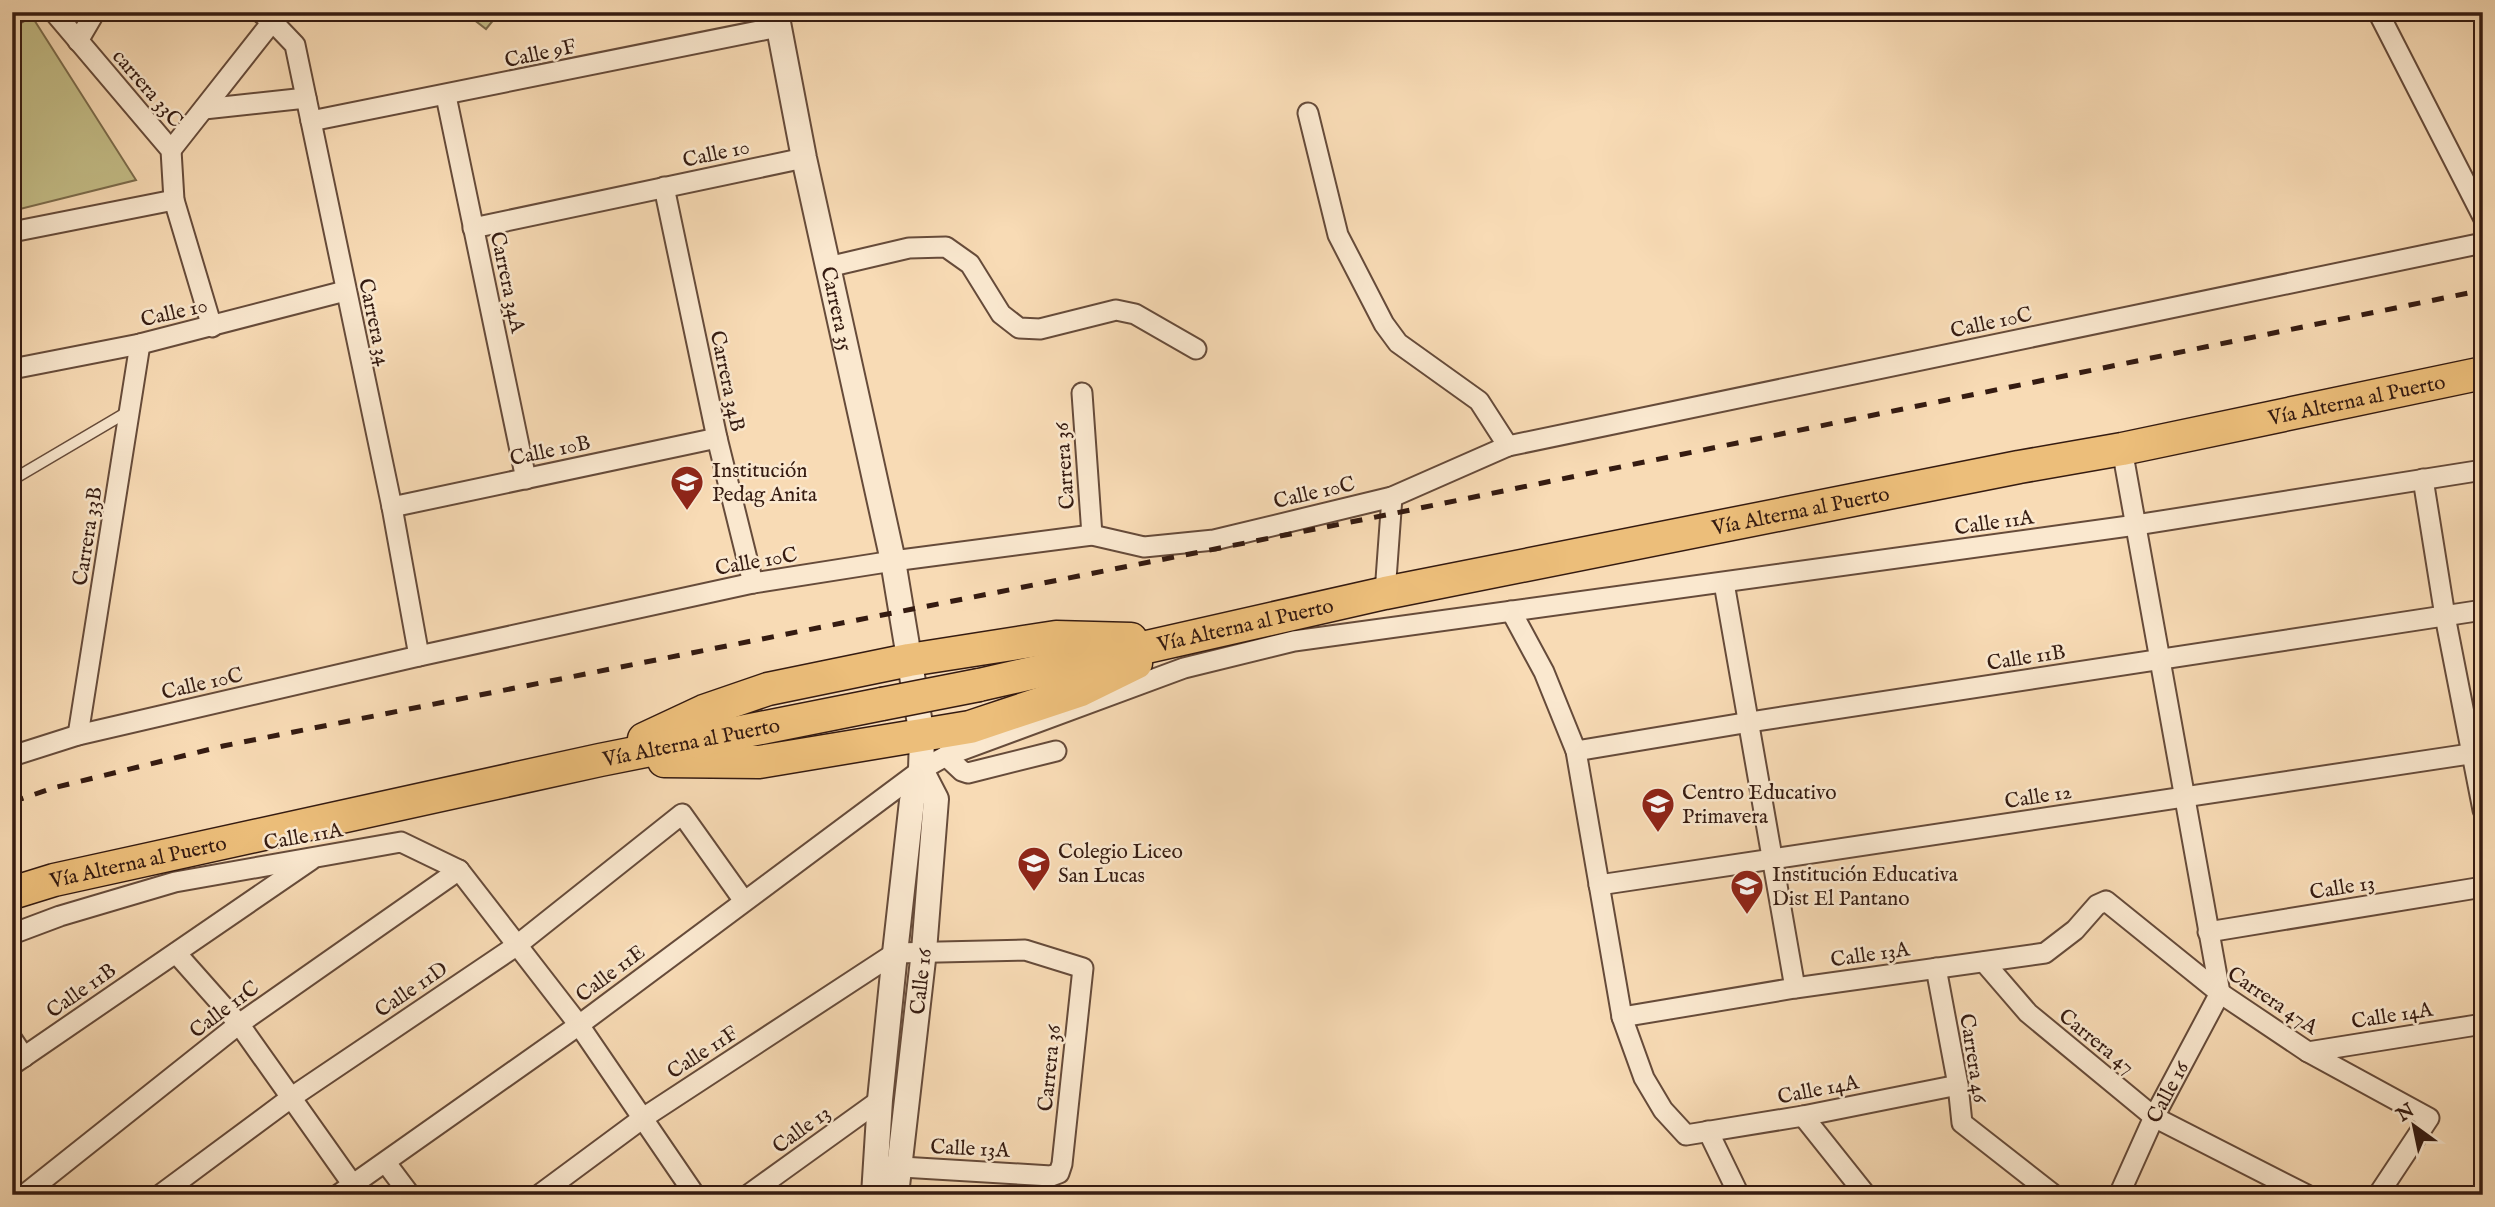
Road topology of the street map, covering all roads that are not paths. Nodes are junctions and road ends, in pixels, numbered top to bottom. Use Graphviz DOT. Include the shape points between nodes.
graph roads {
  1 [pos="19,12"];
  2 [pos="54,12"];
  3 [pos="95,12"];
  4 [pos="2378,12"];
  5 [pos="271,15"];
  6 [pos="12,16"];
  7 [pos="777,20"];
  8 [pos="78,41"];
  9 [pos="446,96"];
  10 [pos="306,98"];
  11 [pos="204,109"];
  12 [pos="1308,113"];
  13 [pos="310,121"];
  14 [pos="171,150"];
  15 [pos="804,158"];
  16 [pos="664,187"];
  17 [pos="174,201"];
  18 [pos="2483,216"];
  19 [pos="473,228"];
  20 [pos="12,232"];
  21 [pos="2483,243"];
  22 [pos="828,267"];
  23 [pos="345,291"];
  24 [pos="212,327"];
  25 [pos="140,344"];
  26 [pos="1196,349"];
  27 [pos="12,369"];
  28 [pos="2483,373"];
  29 [pos="1082,393"];
  30 [pos="130,410"];
  31 [pos="717,438"];
  32 [pos="1508,446"];
  33 [pos="2122,449"];
  34 [pos="2483,470"];
  35 [pos="526,479"];
  36 [pos="2423,479"];
  37 [pos="12,480"];
  38 [pos="1392,497"];
  39 [pos="392,507"];
  40 [pos="2136,525"];
  41 [pos="1092,535"];
  42 [pos="893,561"];
  43 [pos="752,583"];
  44 [pos="1724,583"];
  45 [pos="1384,593"];
  46 [pos="899,604"];
  47 [pos="2483,610"];
  48 [pos="1511,611"];
  49 [pos="2445,616"];
  50 [pos="1181,640"];
  51 [pos="419,656"];
  52 [pos="2160,659"];
  53 [pos="909,660"];
  54 [pos="1750,722"];
  55 [pos="78,735"];
  56 [pos="934,746"];
  57 [pos="1056,751"];
  58 [pos="1576,751"];
  59 [pos="2478,753"];
  60 [pos="12,757"];
  61 [pos="600,760"];
  62 [pos="913,775"];
  63 [pos="2184,797"];
  64 [pos="2483,810"];
  65 [pos="317,856"];
  66 [pos="1772,859"];
  67 [pos="459,870"];
  68 [pos="1599,885"];
  69 [pos="2483,887"];
  70 [pos="12,893"];
  71 [pos="744,901"];
  72 [pos="2106,901"];
  73 [pos="2208,932"];
  74 [pos="12,934"];
  75 [pos="516,946"];
  76 [pos="924,951"];
  77 [pos="176,953"];
  78 [pos="895,953"];
  79 [pos="1984,962"];
  80 [pos="1936,968"];
  81 [pos="1795,988"];
  82 [pos="2220,993"];
  83 [pos="1622,1017"];
  84 [pos="239,1024"];
  85 [pos="2483,1024"];
  86 [pos="579,1025"];
  87 [pos="12,1039"];
  88 [pos="2308,1052"];
  89 [pos="18,1061"];
  90 [pos="1958,1085"];
  91 [pos="292,1097"];
  92 [pos="880,1100"];
  93 [pos="1803,1116"];
  94 [pos="2154,1116"];
  95 [pos="643,1118"];
  96 [pos="1708,1131"];
  97 [pos="386,1163"];
  98 [pos="888,1167"];
  99 [pos="1059,1173"];
  100 [pos="345,1190"];
  101 [pos="24,1195"];
  102 [pos="160,1195"];
  103 [pos="410,1195"];
  104 [pos="539,1195"];
  105 [pos="695,1195"];
  106 [pos="748,1195"];
  107 [pos="874,1195"];
  108 [pos="896,1195"];
  109 [pos="1739,1195"];
  110 [pos="1866,1195"];
  111 [pos="2054,1195"];
  112 [pos="2119,1195"];
  113 [pos="2307,1195"];
  114 [pos="2378,1195"];
  1 -- 6 [label="street"];
  2 -- 8 [label="street, carrera 33C"];
  3 -- 8 [label="street"];
  4 -- 18 [label="street"];
  5 -- 10 [label="street, Carrera 34" via="295,45"];
  5 -- 11 [label="street"];
  7 -- 9 [label="street, Calle 9F"];
  7 -- 15 [label="street, Carrera 35"];
  8 -- 14 [label="street, carrera 33C"];
  9 -- 13 [label="street, Calle 9F"];
  9 -- 19 [label="street, Carrera 34A"];
  10 -- 11 [label="street"];
  10 -- 13 [label="street, Carrera 34"];
  11 -- 14 [label="street"];
  12 -- 32 [label="street" via="1338,235 1384,324 1398,343 1479,401"];
  13 -- 23 [label="street, Carrera 34"];
  14 -- 17 [label="street, carrera 33C"];
  15 -- 16 [label="street, Calle 10"];
  15 -- 22 [label="street, Carrera 35"];
  16 -- 19 [label="street, Calle 10"];
  16 -- 31 [label="street, Carrera 34B"];
  17 -- 20 [label="street"];
  17 -- 24 [label="street, carrera 33C"];
  19 -- 35 [label="street, Carrera 34A"];
  21 -- 32 [label="street, Calle 10C"];
  22 -- 26 [label="street" via="909,248 946,247 970,264 1000,314 1019,328 1040,330 1115,310 1135,314"];
  22 -- 42 [label="street, Carrera 35"];
  23 -- 24 [label="street, Calle 10"];
  23 -- 39 [label="street, Carrera 34"];
  24 -- 25 [label="street, Calle 10"];
  25 -- 27 [label="street, Calle 10"];
  25 -- 30 [label="street, Carrera 33B"];
  28 -- 33 [label="main road, Vía Alterna al Puerto"];
  29 -- 41 [label="street, Carrera 36"];
  30 -- 37 [label="lane"];
  30 -- 55 [label="street, Carrera 33B"];
  31 -- 35 [label="street, Calle 10B"];
  31 -- 43 [label="street, Carrera 34B"];
  32 -- 38 [label="street, Calle 10C"];
  33 -- 40 [label="street"];
  33 -- 45 [label="main road, Vía Alterna al Puerto"];
  34 -- 36 [label="street, Calle 11A"];
  35 -- 39 [label="street, Calle 10B"];
  36 -- 40 [label="street, Calle 11A"];
  36 -- 49 [label="street"];
  38 -- 41 [label="street, Calle 10C" via="1214,540 1144,547"];
  38 -- 45 [label="street"];
  39 -- 51 [label="street, Carrera 34"];
  40 -- 44 [label="street, Calle 11A"];
  40 -- 52 [label="street"];
  41 -- 42 [label="street, Calle 10C"];
  42 -- 43 [label="street, Calle 10C"];
  42 -- 46 [label="street, Carrera 35"];
  43 -- 51 [label="street, Calle 10C"];
  44 -- 48 [label="street, Calle 11A"];
  44 -- 54 [label="street"];
  45 -- 50 [label="main road, Vía Alterna al Puerto"];
  46 -- 53 [label="street, Calle 16"];
  47 -- 49 [label="street, Calle 11B"];
  48 -- 56 [label="street, Calle 11A" via="1293,641 1184,668"];
  48 -- 58 [label="street" via="1544,672"];
  49 -- 52 [label="street, Calle 11B"];
  49 -- 59 [label="street"];
  50 -- 53 [label="main road" via="1056,637"];
  50 -- 56 [label="main road" via="1081,690 970,727"];
  50 -- 61 [label="main road, Vía Alterna al Puerto, bridge"];
  51 -- 55 [label="street, Calle 10C"];
  52 -- 54 [label="street, Calle 11B"];
  52 -- 63 [label="street"];
  53 -- 56 [label="street, Calle 16"];
  53 -- 61 [label="main road" via="768,689 704,711"];
  54 -- 58 [label="street, Calle 11B"];
  54 -- 66 [label="street"];
  55 -- 60 [label="street, Calle 10C"];
  56 -- 57 [label="street" via="968,773"];
  56 -- 61 [label="main road" via="759,762"];
  56 -- 62 [label="street, Calle 16"];
  58 -- 68 [label="street"];
  59 -- 63 [label="street, Calle 12"];
  59 -- 64 [label="street"];
  61 -- 70 [label="main road, Vía Alterna al Puerto"];
  62 -- 71 [label="street, Calle 11E"];
  62 -- 76 [label="street, Calle 16" via="936,799"];
  62 -- 78 [label="street, Calle 16"];
  63 -- 66 [label="street, Calle 12"];
  63 -- 73 [label="street"];
  65 -- 67 [label="street, Calle 11A" via="401,842"];
  65 -- 74 [label="street, Calle 11A" via="175,882"];
  65 -- 77 [label="street, Calle 11B"];
  66 -- 68 [label="street, Calle 12"];
  66 -- 81 [label="street"];
  67 -- 75 [label="street"];
  67 -- 84 [label="street, Calle 11C"];
  68 -- 83 [label="street"];
  69 -- 73 [label="street, Calle 13"];
  71 -- 75 [label="street, Calle 11D" via="682,814"];
  71 -- 86 [label="street, Calle 11E"];
  72 -- 79 [label="street, Calle 13A" via="2045,953"];
  72 -- 82 [label="street, Carrera 47A"];
  73 -- 82 [label="street"];
  75 -- 86 [label="street"];
  75 -- 91 [label="street, Calle 11D"];
  76 -- 78 [label="street"];
  76 -- 98 [label="street, Calle 16"];
  76 -- 99 [label="street, Carrera 36" via="1025,950 1083,968"];
  77 -- 84 [label="street"];
  77 -- 89 [label="street, Calle 11B"];
  78 -- 92 [label="street, Calle 16"];
  78 -- 95 [label="street, Calle 11F"];
  79 -- 80 [label="street, Calle 13A"];
  79 -- 94 [label="street, Carrera 47" via="2028,1013"];
  80 -- 81 [label="street, Calle 13A"];
  80 -- 90 [label="street, Carrera 46"];
  81 -- 83 [label="street, Calle 13A"];
  82 -- 88 [label="street, Carrera 47A"];
  82 -- 94 [label="street, Calle 16"];
  83 -- 96 [label="street, Calle 14A" via="1644,1078 1663,1110 1686,1135"];
  84 -- 91 [label="street"];
  84 -- 101 [label="street, Calle 11C"];
  85 -- 88 [label="street, Calle 14A"];
  86 -- 95 [label="street"];
  86 -- 97 [label="street, Calle 11E"];
  87 -- 89 [label="street"];
  88 -- 114 [label="street, Carrera 47A" via="2429,1118"];
  90 -- 93 [label="street, Calle 14A"];
  90 -- 111 [label="street, Carrera 46" via="1962,1123"];
  91 -- 100 [label="street"];
  91 -- 102 [label="street, Calle 11D"];
  92 -- 98 [label="street, Calle 16"];
  92 -- 106 [label="street, Calle 13"];
  93 -- 96 [label="street, Calle 14A"];
  93 -- 110 [label="street"];
  94 -- 112 [label="street, Calle 16"];
  94 -- 113 [label="street, Carrera 47"];
  95 -- 104 [label="street, Calle 11F"];
  95 -- 105 [label="street"];
  96 -- 109 [label="street"];
  97 -- 100 [label="street, Calle 11E"];
  97 -- 103 [label="street"];
  98 -- 99 [label="street, Calle 13A"];
  98 -- 107 [label="street, Calle 16"];
  98 -- 108 [label="street, Calle 16"];
}
